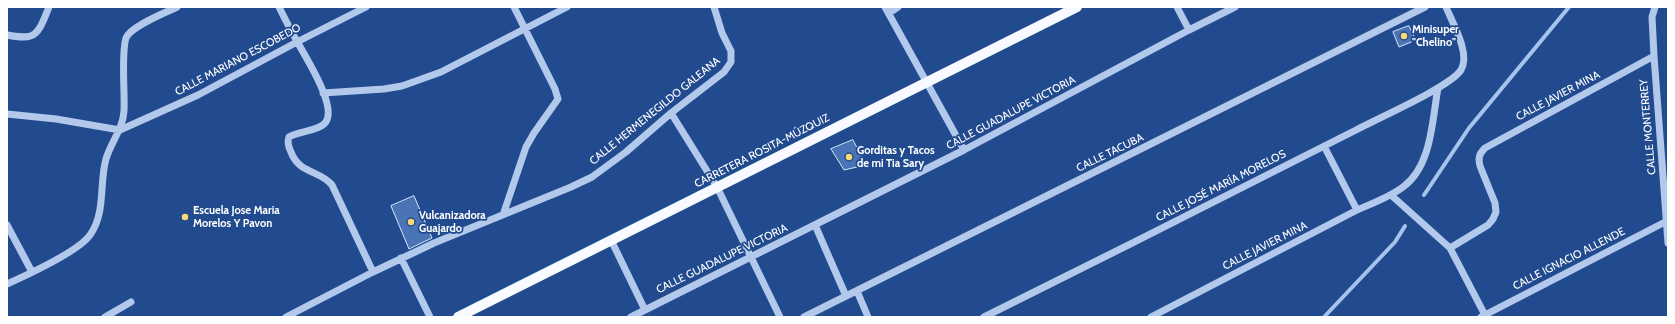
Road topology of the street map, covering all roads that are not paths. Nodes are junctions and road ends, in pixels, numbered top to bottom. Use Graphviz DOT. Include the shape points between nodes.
graph roads {
  1 [pos="49,7"];
  2 [pos="177,7"];
  3 [pos="280,7"];
  4 [pos="366,7"];
  5 [pos="514,7"];
  6 [pos="567,7"];
  7 [pos="714,7"];
  8 [pos="898,7"];
  9 [pos="1077,7"];
  10 [pos="1177,7"];
  11 [pos="1235,7"];
  12 [pos="1425,7"];
  13 [pos="1446,7"];
  14 [pos="1654,8"];
  15 [pos="887,10"];
  16 [pos="525,30"];
  17 [pos="1189,30"];
  18 [pos="7,35"];
  19 [pos="297,42"];
  20 [pos="1654,56"];
  21 [pos="927,82"];
  22 [pos="1438,88"];
  23 [pos="323,93"];
  24 [pos="671,113"];
  25 [pos="7,114"];
  26 [pos="120,130"];
  27 [pos="1324,146"];
  28 [pos="964,150"];
  29 [pos="716,187"];
  30 [pos="1391,196"];
  31 [pos="1357,210"];
  32 [pos="503,215"];
  33 [pos="1667,220"];
  34 [pos="7,225"];
  35 [pos="815,225"];
  36 [pos="611,240"];
  37 [pos="1668,243"];
  38 [pos="1450,248"];
  39 [pos="401,258"];
  40 [pos="751,258"];
  41 [pos="32,272"];
  42 [pos="373,272"];
  43 [pos="7,284"];
  44 [pos="857,291"];
  45 [pos="846,296"];
  46 [pos="131,302"];
  47 [pos="645,310"];
  48 [pos="1484,316"];
  49 [pos="105,317"];
  50 [pos="286,317"];
  51 [pos="430,317"];
  52 [pos="458,317"];
  53 [pos="631,317"];
  54 [pos="780,317"];
  55 [pos="804,317"];
  56 [pos="868,317"];
  57 [pos="984,317"];
  58 [pos="1151,317"];
  1 -- 18 [label="street" via="34,34 29,37"];
  2 -- 26 [label="street" via="133,30 127,38 124,49 124,113"];
  3 -- 19 [label="street"];
  4 -- 19 [label="street, CALLE MARIANO ESCOBEDO"];
  5 -- 16 [label="street"];
  6 -- 16 [label="street"];
  7 -- 24 [label="street, CALLE HERMENEGILDO GALEANA" via="731,51 731,62 724,72"];
  8 -- 15 [label="street"];
  9 -- 21 [label="main road, CARRETERA ROSITA-MÚZQUIZ"];
  10 -- 17 [label="street"];
  11 -- 17 [label="street, CALLE GUADALUPE VICTORIA"];
  12 -- 44 [label="street, CALLE TACUBA"];
  13 -- 22 [label="street, CALLE JOSÉ MARÍA MORELOS" via="1465,58 1463,68 1456,77"];
  14 -- 20 [label="street, CALLE MONTERREY"];
  15 -- 21 [label="street"];
  16 -- 23 [label="street" via="420,80 384,89"];
  16 -- 32 [label="street" via="558,99 526,147"];
  17 -- 28 [label="street, CALLE GUADALUPE VICTORIA"];
  19 -- 23 [label="street"];
  19 -- 26 [label="street, CALLE MARIANO ESCOBEDO" via="198,95"];
  20 -- 33 [label="street, CALLE MONTERREY"];
  20 -- 38 [label="street, CALLE JAVIER MINA" via="1484,148 1479,160 1495,203 1494,219"];
  21 -- 28 [label="street"];
  21 -- 29 [label="main road, CARRETERA ROSITA-MÚZQUIZ"];
  22 -- 27 [label="street, CALLE JOSÉ MARÍA MORELOS"];
  22 -- 30 [label="street, CALLE JAVIER MINA" via="1424,158 1415,175"];
  23 -- 42 [label="street" via="328,112 325,124 289,136 289,148 296,163 328,180 332,185"];
  24 -- 29 [label="street"];
  24 -- 32 [label="street, CALLE HERMENEGILDO GALEANA" via="592,177"];
  25 -- 26 [label="street"];
  26 -- 41 [label="street" via="106,160 96,226 90,236 73,250"];
  27 -- 31 [label="street"];
  27 -- 57 [label="street, CALLE JOSÉ MARÍA MORELOS"];
  28 -- 35 [label="street, CALLE GUADALUPE VICTORIA"];
  29 -- 36 [label="main road, CARRETERA ROSITA-MÚZQUIZ"];
  29 -- 40 [label="street"];
  30 -- 31 [label="street, CALLE JAVIER MINA"];
  30 -- 38 [label="street"];
  31 -- 58 [label="street, CALLE JAVIER MINA"];
  32 -- 39 [label="street, CALLE HERMENEGILDO GALEANA"];
  33 -- 37 [label="street, CALLE MONTERREY"];
  33 -- 48 [label="street, CALLE IGNACIO ALLENDE"];
  34 -- 41 [label="street"];
  35 -- 40 [label="street, CALLE GUADALUPE VICTORIA"];
  35 -- 45 [label="street"];
  36 -- 47 [label="street"];
  36 -- 52 [label="main road, CARRETERA ROSITA-MÚZQUIZ"];
  38 -- 48 [label="street"];
  39 -- 42 [label="street, CALLE HERMENEGILDO GALEANA"];
  39 -- 51 [label="street"];
  40 -- 47 [label="street, CALLE GUADALUPE VICTORIA"];
  40 -- 54 [label="street"];
  41 -- 43 [label="street"];
  42 -- 50 [label="street, CALLE HERMENEGILDO GALEANA"];
  44 -- 45 [label="street, CALLE TACUBA"];
  44 -- 56 [label="street"];
  45 -- 55 [label="street, CALLE TACUBA"];
  46 -- 49 [label="street"];
  47 -- 53 [label="street, CALLE GUADALUPE VICTORIA"];
}
